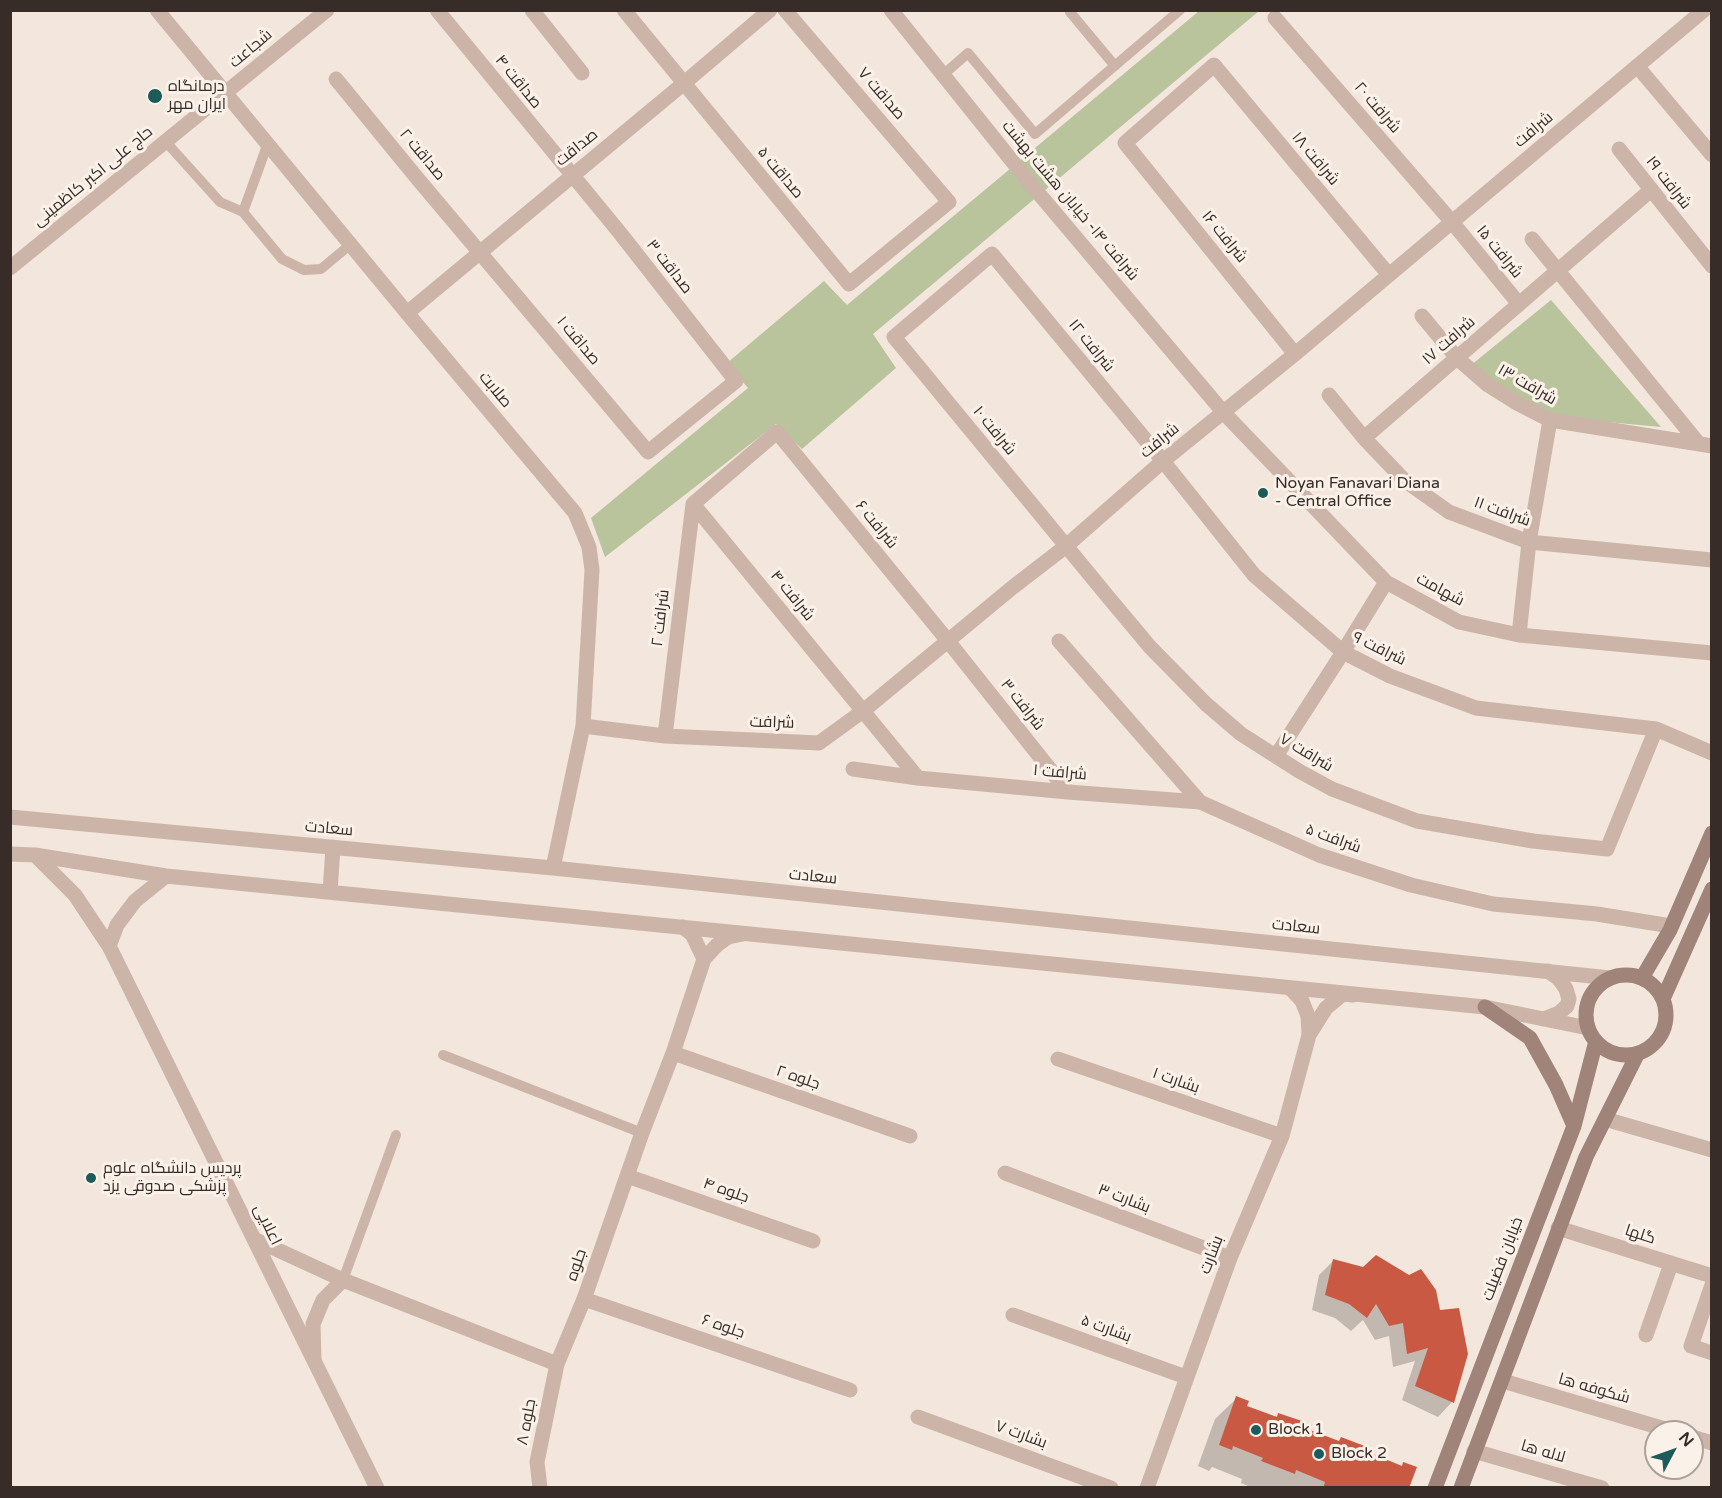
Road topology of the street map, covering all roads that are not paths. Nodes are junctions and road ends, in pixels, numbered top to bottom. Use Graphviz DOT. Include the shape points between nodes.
graph roads {
  1 [pos="157,10"];
  2 [pos="327,10"];
  3 [pos="437,10"];
  4 [pos="532,10"];
  5 [pos="624,10"];
  6 [pos="770,10"];
  7 [pos="785,10"];
  8 [pos="891,10"];
  9 [pos="1072,10"];
  10 [pos="1180,10"];
  11 [pos="1704,10"];
  12 [pos="1275,18"];
  13 [pos="1214,65"];
  14 [pos="1115,66"];
  15 [pos="1637,66"];
  16 [pos="582,73"];
  17 [pos="943,75"];
  18 [pos="336,79"];
  19 [pos="683,84"];
  20 [pos="227,93"];
  21 [pos="166,142"];
  22 [pos="268,143"];
  23 [pos="1619,149"];
  24 [pos="1712,155"];
  25 [pos="572,176"];
  26 [pos="1651,190"];
  27 [pos="243,212"];
  28 [pos="1452,222"];
  29 [pos="1532,238"];
  30 [pos="351,244"];
  31 [pos="481,253"];
  32 [pos="1712,266"];
  33 [pos="10,268"];
  34 [pos="1558,271"];
  35 [pos="1389,275"];
  36 [pos="849,284"];
  37 [pos="1519,304"];
  38 [pos="407,313"];
  39 [pos="1422,316"];
  40 [pos="894,337"];
  41 [pos="1295,354"];
  42 [pos="1457,358"];
  43 [pos="1329,395"];
  44 [pos="1224,413"];
  45 [pos="1550,420"];
  46 [pos="1364,438"];
  47 [pos="1705,445"];
  48 [pos="648,452"];
  49 [pos="1162,461"];
  50 [pos="693,504"];
  51 [pos="1529,542"];
  52 [pos="1065,547"];
  53 [pos="1712,560"];
  54 [pos="1386,582"];
  55 [pos="1520,635"];
  56 [pos="948,641"];
  57 [pos="1059,641"];
  58 [pos="1343,652"];
  59 [pos="1712,653"];
  60 [pos="863,711"];
  61 [pos="583,726"];
  62 [pos="1656,729"];
  63 [pos="665,736"];
  64 [pos="1712,753"];
  65 [pos="1276,756"];
  66 [pos="853,769"];
  67 [pos="918,778"];
  68 [pos="1068,792"];
  69 [pos="1200,802"];
  70 [pos="10,817"];
  71 [pos="1712,833"];
  72 [pos="333,847"];
  73 [pos="10,855"];
  74 [pos="35,855"];
  75 [pos="553,868"];
  76 [pos="166,876"];
  77 [pos="1712,889"];
  78 [pos="330,892"];
  79 [pos="1671,926"];
  80 [pos="683,927"];
  81 [pos="746,933"];
  82 [pos="109,946"];
  83 [pos="704,960"];
  84 [pos="1548,972"];
  85 [pos="1610,978"];
  86 [pos="1642,978"];
  87 [pos="1290,988"];
  88 [pos="1359,995"];
  89 [pos="1663,999"];
  90 [pos="1485,1007"];
  91 [pos="1544,1019"];
  92 [pos="1592,1034"];
  93 [pos="1308,1035"];
  94 [pos="673,1053"];
  95 [pos="1638,1053"];
  96 [pos="443,1056"];
  97 [pos="1058,1059"];
  98 [pos="1605,1119"];
  99 [pos="1574,1126"];
  100 [pos="642,1133"];
  101 [pos="396,1135"];
  102 [pos="910,1136"];
  103 [pos="1282,1136"];
  104 [pos="1710,1146"];
  105 [pos="1005,1173"];
  106 [pos="627,1176"];
  107 [pos="1558,1228"];
  108 [pos="254,1239"];
  109 [pos="813,1241"];
  110 [pos="1230,1258"];
  111 [pos="1671,1264"];
  112 [pos="1712,1276"];
  113 [pos="343,1280"];
  114 [pos="1712,1285"];
  115 [pos="1510,1291"];
  116 [pos="584,1299"];
  117 [pos="1532,1299"];
  118 [pos="1013,1315"];
  119 [pos="1646,1335"];
  120 [pos="1712,1353"];
  121 [pos="314,1359"];
  122 [pos="557,1364"];
  123 [pos="1186,1377"];
  124 [pos="1503,1382"];
  125 [pos="850,1390"];
  126 [pos="918,1417"];
  127 [pos="1644,1423"];
  128 [pos="1474,1451"];
  129 [pos="377,1488"];
  130 [pos="540,1488"];
  131 [pos="1111,1488"];
  132 [pos="1147,1488"];
  133 [pos="1435,1488"];
  134 [pos="1461,1488"];
  135 [pos="1602,1488"];
  1 -- 20 [label="street, صلابت"];
  2 -- 20 [label="street, شجاعت"];
  3 -- 25 [label="street, صداقت ۴"];
  4 -- 16 [label="street"];
  5 -- 19 [label="street, صداقت ۵"];
  6 -- 19 [label="street, صداقت"];
  7 -- 36 [label="street, صداقت ۷" via="949,202"];
  8 -- 17 [label="street, شرافت ۱۴- خیابان هشت بهشت"];
  9 -- 14 [label="lane"];
  10 -- 14 [label="lane"];
  11 -- 15 [label="street, شرافت"];
  12 -- 28 [label="street, شرافت ۲۰"];
  13 -- 35 [label="street, شرافت ۱۸"];
  13 -- 41 [label="street, شرافت ۱۶" via="1125,143"];
  14 -- 17 [label="lane" via="1035,134 968,53"];
  15 -- 24 [label="street"];
  15 -- 28 [label="street, شرافت"];
  17 -- 44 [label="street, شرافت ۱۴- خیابان هشت بهشت"];
  18 -- 31 [label="street, صداقت ۲"];
  19 -- 25 [label="street, صداقت"];
  19 -- 36 [label="street, صداقت ۵"];
  20 -- 21 [label="street, حاج علی اکبر کاظمینی"];
  20 -- 22 [label="street, صلابت"];
  21 -- 27 [label="lane" via="220,202"];
  21 -- 33 [label="street, حاج علی اکبر کاظمینی"];
  22 -- 27 [label="lane"];
  22 -- 30 [label="street, صلابت"];
  23 -- 26 [label="street, شرافت ۱۹"];
  25 -- 31 [label="street, صداقت"];
  25 -- 48 [label="street, صداقت ۳" via="736,381"];
  26 -- 32 [label="street, شرافت ۱۹"];
  26 -- 34 [label="street, شرافت ۱۷"];
  27 -- 30 [label="lane" via="282,258 304,270 321,269"];
  28 -- 35 [label="street, شرافت"];
  28 -- 37 [label="street, شرافت ۱۵"];
  29 -- 34 [label="street"];
  30 -- 38 [label="street, صلابت"];
  31 -- 38 [label="street, صداقت"];
  31 -- 48 [label="street, صداقت ۱"];
  34 -- 37 [label="street, شرافت ۱۷"];
  34 -- 47 [label="street"];
  35 -- 41 [label="street, شرافت"];
  37 -- 42 [label="street, شرافت ۱۷"];
  38 -- 61 [label="street, صلابت" via="575,513 589,547 592,570"];
  39 -- 42 [label="street, شرافت ۱۳"];
  40 -- 49 [label="street, شرافت ۱۲" via="992,254"];
  40 -- 52 [label="street, شرافت ۱۰"];
  41 -- 44 [label="street, شرافت"];
  42 -- 45 [label="street, شرافت ۱۳" via="1488,385"];
  42 -- 46 [label="street, شرافت ۱۷"];
  43 -- 46 [label="street, شرافت ۱۱"];
  44 -- 49 [label="street, شرافت"];
  44 -- 54 [label="street, شهامت"];
  45 -- 47 [label="street, شرافت ۱۳"];
  45 -- 51 [label="street"];
  46 -- 51 [label="street, شرافت ۱۱" via="1404,480 1449,512"];
  49 -- 52 [label="street, شرافت"];
  49 -- 58 [label="street, شرافت ۹" via="1254,576"];
  50 -- 56 [label="street, شرافت ۶" via="777,432"];
  50 -- 60 [label="street, شرافت ۴"];
  50 -- 63 [label="street, شرافت ۲"];
  51 -- 53 [label="street, شرافت ۱۱"];
  51 -- 55 [label="street"];
  52 -- 56 [label="street, شرافت"];
  52 -- 65 [label="street, شرافت ۷" via="1150,647 1206,704 1241,734"];
  54 -- 55 [label="street, شهامت" via="1459,622"];
  54 -- 58 [label="street"];
  55 -- 59 [label="street, شهامت"];
  56 -- 60 [label="street, شرافت"];
  56 -- 68 [label="street, شرافت ۳"];
  57 -- 69 [label="street, شرافت ۵"];
  58 -- 62 [label="street, شرافت ۹" via="1390,676 1476,708"];
  58 -- 65 [label="street"];
  60 -- 63 [label="street, شرافت" via="819,743"];
  60 -- 67 [label="street"];
  61 -- 63 [label="street, شرافت"];
  61 -- 75 [label="street, صلابت"];
  62 -- 64 [label="street, شرافت ۹"];
  62 -- 65 [label="street, شرافت ۷" via="1607,849 1417,821 1332,789"];
  66 -- 67 [label="street, شرافت ۱"];
  67 -- 68 [label="street, شرافت ۱"];
  68 -- 69 [label="street, شرافت ۱"];
  69 -- 79 [label="street, شرافت ۵" via="1319,855 1411,885 1493,904"];
  70 -- 72 [label="street, سعادت"];
  71 -- 79 [label="main road"];
  72 -- 75 [label="street, سعادت"];
  72 -- 78 [label="street"];
  73 -- 74 [label="street"];
  74 -- 76 [label="street"];
  74 -- 82 [label="street, اعلایی" via="75,895"];
  75 -- 84 [label="street, سعادت"];
  76 -- 78 [label="street"];
  76 -- 82 [label="street" via="135,901 117,925"];
  77 -- 89 [label="main road"];
  78 -- 80 [label="street"];
  79 -- 86 [label="main road"];
  80 -- 81 [label="street"];
  80 -- 83 [label="street" via="692,934"];
  81 -- 83 [label="street" via="728,937"];
  81 -- 87 [label="street"];
  82 -- 108 [label="street, اعلایی"];
  83 -- 94 [label="street, جلوه"];
  84 -- 85 [label="street, سعادت"];
  84 -- 91 [label="street" via="1562,983 1569,999 1559,1013"];
  85 -- 86 [label="main road"];
  85 -- 92 [label="main road" via="1592,993 1587,1004"];
  86 -- 89 [label="main road"];
  87 -- 88 [label="street"];
  87 -- 93 [label="street" via="1302,1001 1308,1016"];
  88 -- 90 [label="street"];
  88 -- 93 [label="street" via="1343,994 1326,1008"];
  89 -- 95 [label="main road" via="1666,1010 1662,1033"];
  90 -- 91 [label="street"];
  90 -- 99 [label="main road" via="1530,1038"];
  91 -- 92 [label="street"];
  92 -- 95 [label="main road" via="1612,1052"];
  92 -- 99 [label="main road, خیابان فضیلت"];
  93 -- 103 [label="street, بشارت"];
  94 -- 100 [label="street, جلوه"];
  94 -- 102 [label="street, جلوه ۲"];
  95 -- 98 [label="main road"];
  96 -- 100 [label="lane"];
  97 -- 103 [label="street, بشارت ۱"];
  98 -- 104 [label="street"];
  98 -- 107 [label="main road"];
  99 -- 115 [label="main road, خیابان فضیلت"];
  100 -- 106 [label="street, جلوه"];
  101 -- 113 [label="lane"];
  103 -- 110 [label="street, بشارت"];
  105 -- 110 [label="street, بشارت ۳"];
  106 -- 109 [label="street, جلوه ۴"];
  106 -- 116 [label="street, جلوه"];
  107 -- 111 [label="street, گلها"];
  107 -- 117 [label="main road"];
  108 -- 113 [label="street"];
  108 -- 121 [label="street, اعلایی"];
  110 -- 123 [label="street, بشارت"];
  111 -- 112 [label="street, گلها"];
  111 -- 119 [label="street"];
  113 -- 121 [label="street" via="323,1300 313,1324"];
  113 -- 122 [label="street"];
  114 -- 120 [label="street" via="1691,1346"];
  115 -- 117 [label="main road"];
  115 -- 133 [label="main road, خیابان فضیلت"];
  116 -- 122 [label="street, جلوه"];
  116 -- 125 [label="street, جلوه ۶"];
  117 -- 124 [label="main road"];
  118 -- 123 [label="street, بشارت ۵"];
  121 -- 129 [label="street, اعلایی"];
  122 -- 130 [label="street, جلوه ۸" via="537,1462"];
  123 -- 132 [label="street, بشارت"];
  124 -- 127 [label="street, شکوفه ها"];
  124 -- 128 [label="main road"];
  126 -- 131 [label="street, بشارت ۷"];
  128 -- 134 [label="main road"];
  128 -- 135 [label="street, لاله ها"];
}
